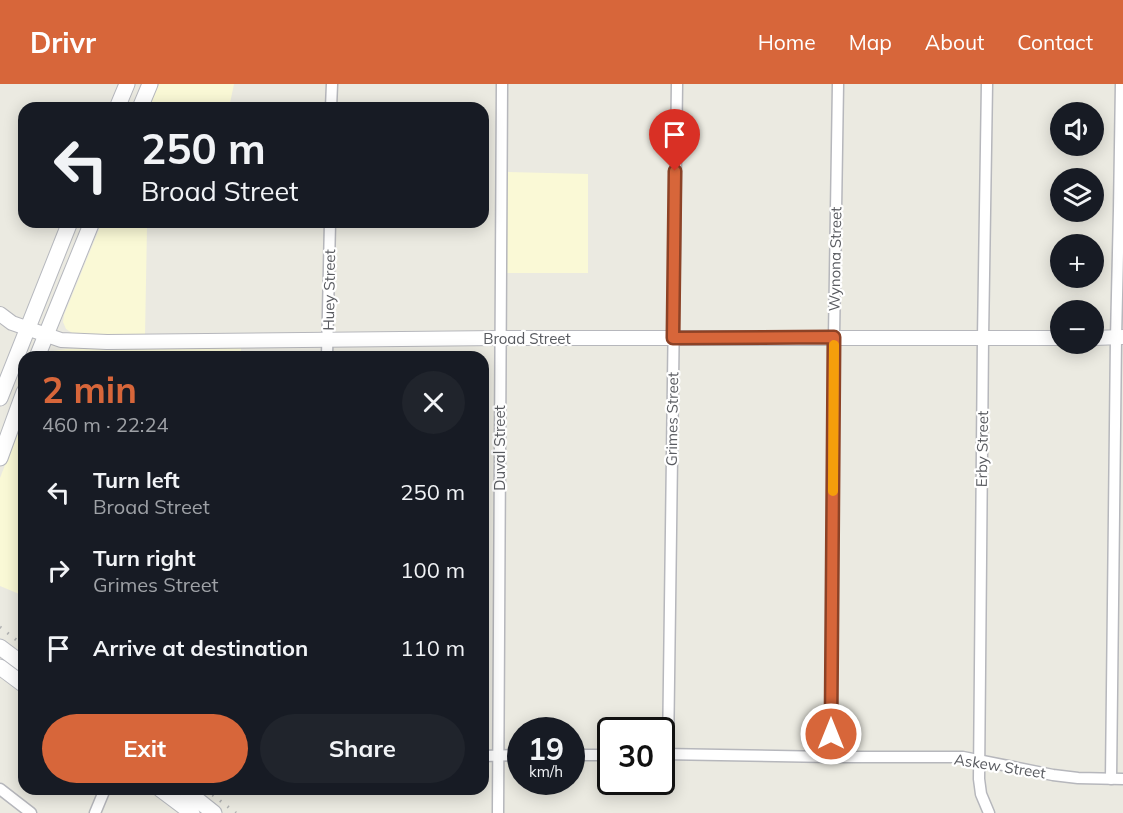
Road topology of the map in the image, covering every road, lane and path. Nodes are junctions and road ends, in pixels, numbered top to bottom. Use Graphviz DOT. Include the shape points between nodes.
graph roads {
  1 [pos="127,84"];
  2 [pos="150,84"];
  3 [pos="332,84"];
  4 [pos="502,84"];
  5 [pos="677,84"];
  6 [pos="838,84"];
  7 [pos="987,84"];
  8 [pos="1121,84"];
  9 [pos="120,102"];
  10 [pos="142,102"];
  11 [pos="332,102"];
  12 [pos="68,228"];
  13 [pos="90,228"];
  14 [pos="330,228"];
  15 [pos="0,314"];
  16 [pos="27,328"];
  17 [pos="45,335"];
  18 [pos="834,337"];
  19 [pos="500,338"];
  20 [pos="673,338"];
  21 [pos="983,338"];
  22 [pos="1050,338"];
  23 [pos="1119,338"];
  24 [pos="327,339"];
  25 [pos="18,351"];
  26 [pos="18,351"];
  27 [pos="39,351"];
  28 [pos="327,351"];
  29 [pos="0,398"];
  30 [pos="18,408"];
  31 [pos="0,458"];
  32 [pos="0,647"];
  33 [pos="18,660"];
  34 [pos="0,667"];
  35 [pos="18,681"];
  36 [pos="666,717"];
  37 [pos="675,754"];
  38 [pos="489,756"];
  39 [pos="498,756"];
  40 [pos="507,756"];
  41 [pos="831,757"];
  42 [pos="979,760"];
  43 [pos="1117,779"];
  44 [pos="0,789"];
  45 [pos="102,795"];
  46 [pos="168,795"];
  47 [pos="192,795"];
  48 [pos="32,813"];
  49 [pos="95,813"];
  50 [pos="192,813"];
  51 [pos="214,813"];
  52 [pos="498,813"];
  53 [pos="989,813"];
  1 -- 9 [label="main road"];
  2 -- 10 [label="main road"];
  3 -- 11 [label="street"];
  4 -- 19 [label="street, Duval Street"];
  5 -- 20 [label="street, Grimes Street"];
  6 -- 18 [label="street, Wynona Street"];
  7 -- 21 [label="street, Erby Street"];
  8 -- 23 [label="street"];
  12 -- 16 [label="main road"];
  13 -- 17 [label="main road"];
  14 -- 24 [label="street, Huey Street"];
  15 -- 16 [label="street, Broad Street"];
  16 -- 17 [label="street, Broad Street"];
  16 -- 25 [label="main road"];
  17 -- 24 [label="street, Broad Street" via="61,340 107,342"];
  17 -- 27 [label="main road"];
  18 -- 20 [label="street, Broad Street"];
  18 -- 21 [label="street, Broad Street"];
  18 -- 41 [label="street, Wynona Street"];
  19 -- 20 [label="street, Broad Street"];
  19 -- 24 [label="street, Broad Street"];
  19 -- 39 [label="street, Duval Street"];
  20 -- 36 [label="street, Grimes Street"];
  21 -- 22 [label="street, Broad Street"];
  21 -- 42 [label="street, Erby Street"];
  23 -- 43 [label="street"];
  24 -- 28 [label="street, Huey Street"];
  26 -- 29 [label="main road"];
  30 -- 31 [label="main road"];
  32 -- 33 [label="main road"];
  34 -- 35 [label="main road"];
  37 -- 41 [label="street, Askew Street"];
  38 -- 39 [label="street"];
  39 -- 40 [label="street"];
  39 -- 52 [label="street, Duval Street"];
  41 -- 42 [label="street, Askew Street"];
  42 -- 43 [label="street, Askew Street" via="1053,775"];
  42 -- 53 [label="street, Erby Street" via="981,794"];
  44 -- 48 [label="street"];
  45 -- 49 [label="street"];
  46 -- 50 [label="main road"];
  47 -- 51 [label="main road"];
}
